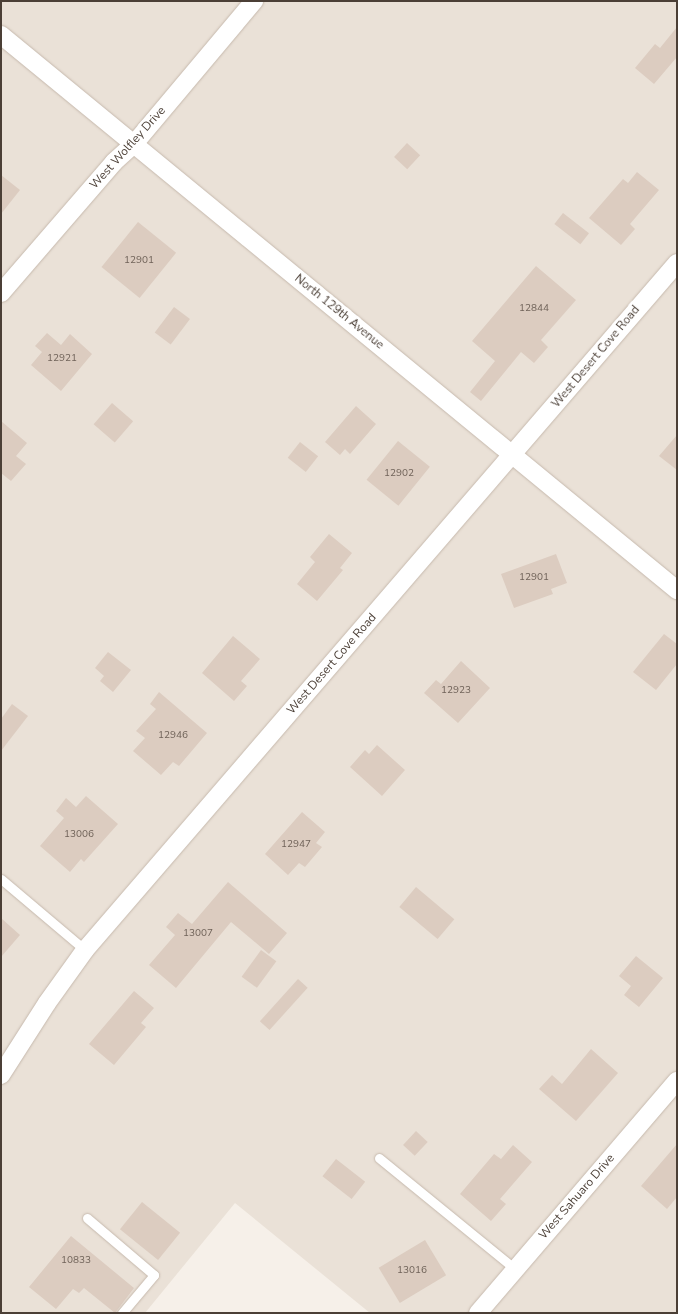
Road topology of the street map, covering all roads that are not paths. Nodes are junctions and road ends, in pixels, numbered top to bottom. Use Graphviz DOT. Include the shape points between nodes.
graph roads {
  1 [pos="254,1"];
  2 [pos="1,35"];
  3 [pos="134,144"];
  4 [pos="677,263"];
  5 [pos="1,293"];
  6 [pos="513,455"];
  7 [pos="677,590"];
  8 [pos="1,879"];
  9 [pos="85,950"];
  10 [pos="1,1076"];
  11 [pos="677,1081"];
  12 [pos="379,1158"];
  13 [pos="88,1218"];
  14 [pos="515,1269"];
  15 [pos="122,1313"];
  16 [pos="478,1313"];
  1 -- 3 [label="street, West Wolfley Drive"];
  2 -- 3 [label="street, North 129th Avenue"];
  3 -- 5 [label="street, West Wolfley Drive" via="114,162"];
  3 -- 6 [label="street, North 129th Avenue"];
  4 -- 6 [label="street, West Desert Cove Road"];
  6 -- 7 [label="street, North 129th Avenue"];
  6 -- 9 [label="street, West Desert Cove Road"];
  8 -- 9 [label="lane"];
  9 -- 10 [label="street, West Desert Cove Road" via="47,1002"];
  11 -- 14 [label="street, West Sahuaro Drive"];
  12 -- 14 [label="lane"];
  13 -- 15 [label="lane" via="154,1275"];
  14 -- 16 [label="street, West Sahuaro Drive"];
}
